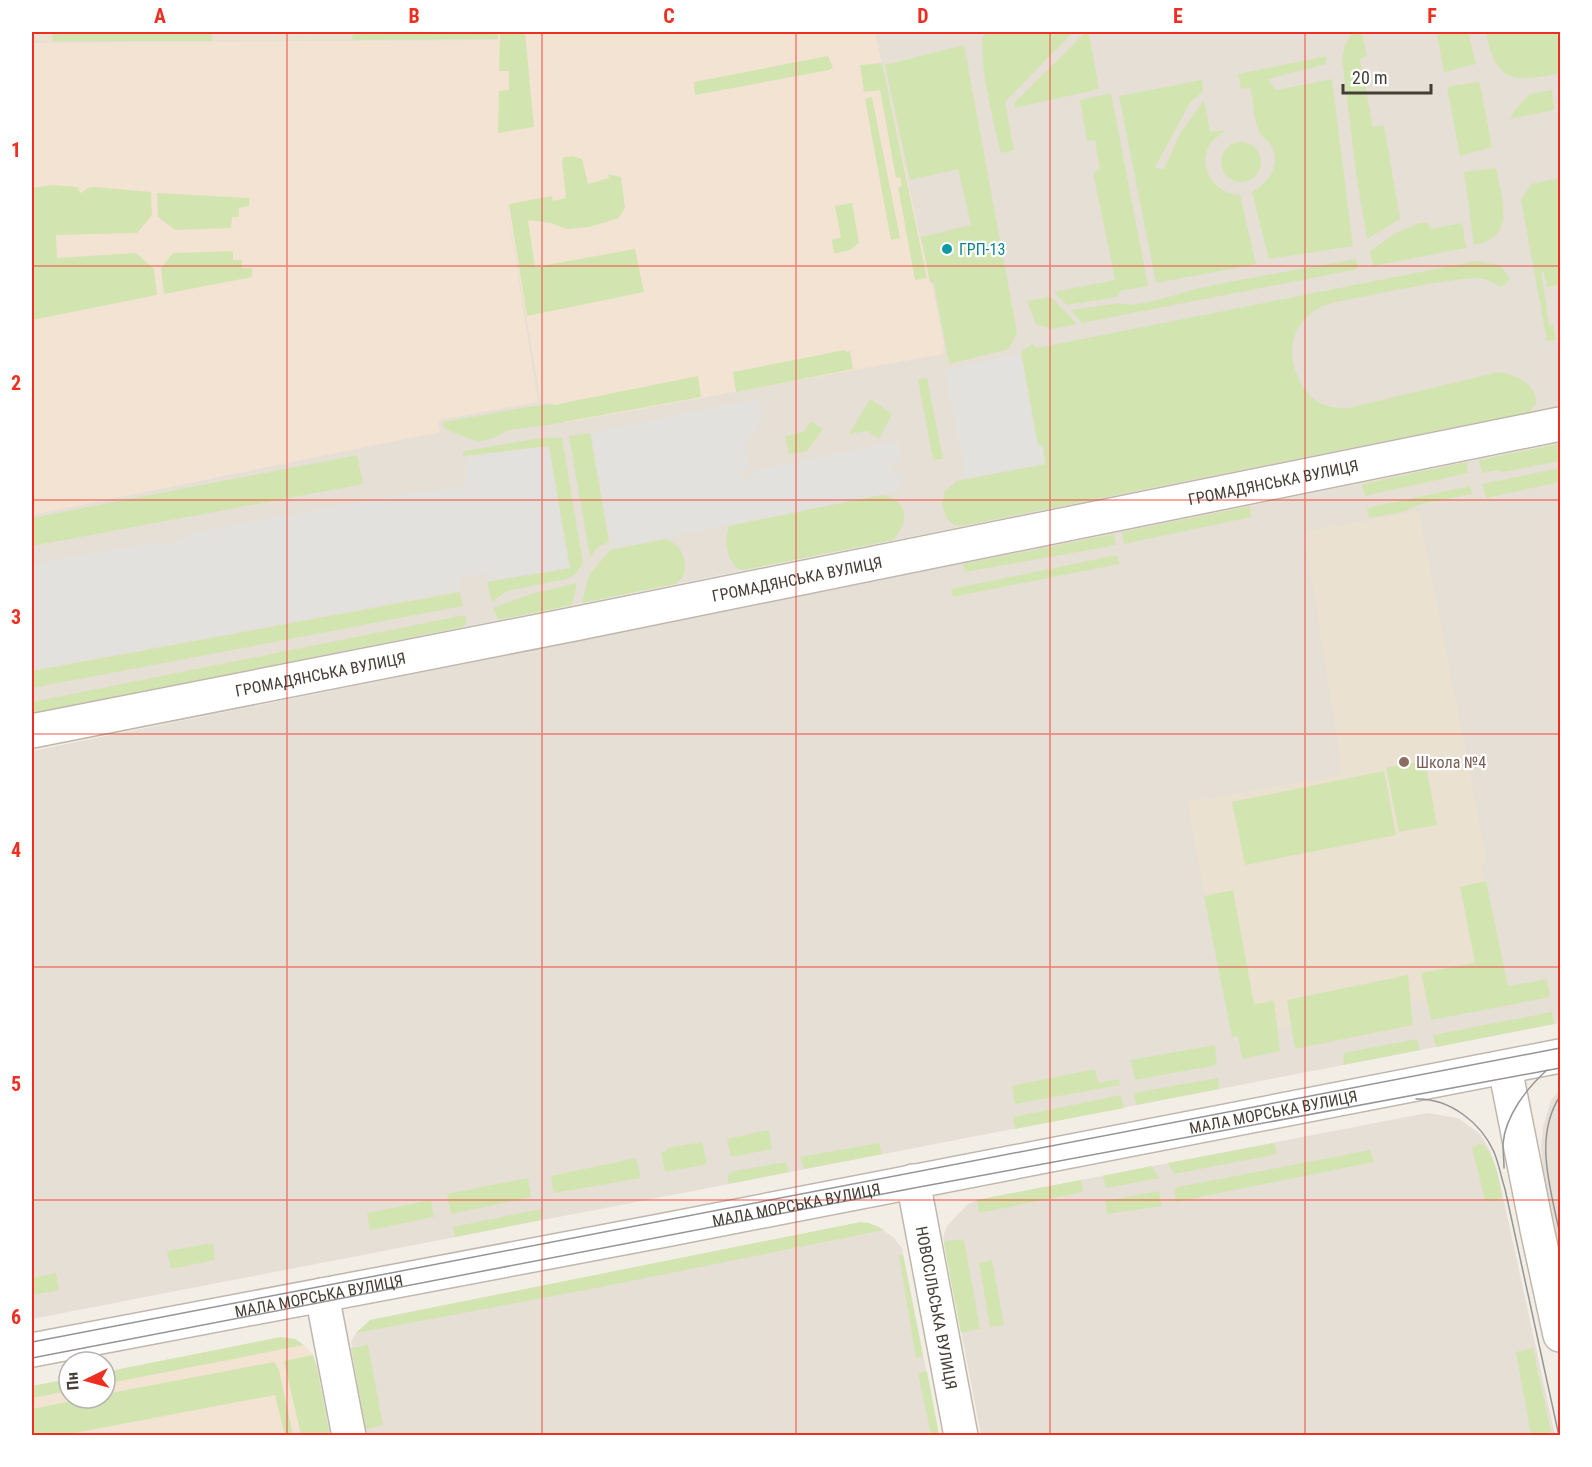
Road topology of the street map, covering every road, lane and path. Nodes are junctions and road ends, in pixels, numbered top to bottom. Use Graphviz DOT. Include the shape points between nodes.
graph roads {
  1 [pos="1560,424"];
  2 [pos="32,730"];
  3 [pos="1560,1056"];
  4 [pos="1505,1068"];
  5 [pos="913,1181"];
  6 [pos="322,1294"];
  7 [pos="1560,1335"];
  8 [pos="32,1350"];
  9 [pos="349,1436"];
  10 [pos="961,1436"];
  1 -- 2 [label="street, ГРОМАДЯНСЬКА ВУЛИЦЯ"];
  3 -- 4 [label="street, МАЛА МОРСЬКА ВУЛИЦЯ"];
  4 -- 5 [label="street, МАЛА МОРСЬКА ВУЛИЦЯ"];
  4 -- 7 [label="street"];
  5 -- 6 [label="street, МАЛА МОРСЬКА ВУЛИЦЯ"];
  5 -- 10 [label="street, НОВОСІЛЬСЬКА ВУЛИЦЯ"];
  6 -- 8 [label="street, МАЛА МОРСЬКА ВУЛИЦЯ"];
  6 -- 9 [label="street"];
}
